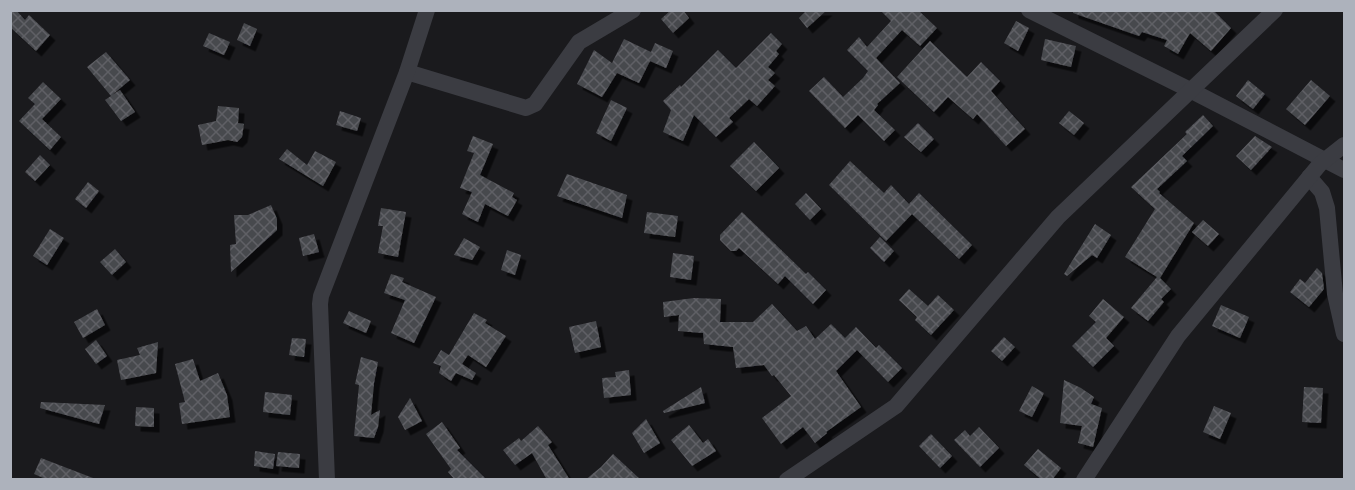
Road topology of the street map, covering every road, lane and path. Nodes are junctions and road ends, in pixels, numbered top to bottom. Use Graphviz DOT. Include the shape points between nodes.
graph roads {
  1 [pos="428,10"];
  2 [pos="633,10"];
  3 [pos="1029,10"];
  4 [pos="1275,10"];
  5 [pos="407,72"];
  6 [pos="1191,90"];
  7 [pos="1344,146"];
  8 [pos="1325,160"];
  9 [pos="1344,170"];
  10 [pos="1310,177"];
  11 [pos="1344,333"];
  12 [pos="327,480"];
  13 [pos="787,480"];
  14 [pos="1084,480"];
  1 -- 5 [label="street"];
  2 -- 5 [label="street" via="579,42 530,107"];
  3 -- 6 [label="street"];
  4 -- 6 [label="street"];
  5 -- 12 [label="street" via="321,296"];
  6 -- 8 [label="street"];
  6 -- 13 [label="street" via="1058,218 896,406"];
  7 -- 8 [label="street"];
  8 -- 9 [label="street"];
  8 -- 10 [label="street"];
  10 -- 11 [label="street" via="1322,192 1327,208 1335,294"];
  10 -- 14 [label="street" via="1178,336"];
}
